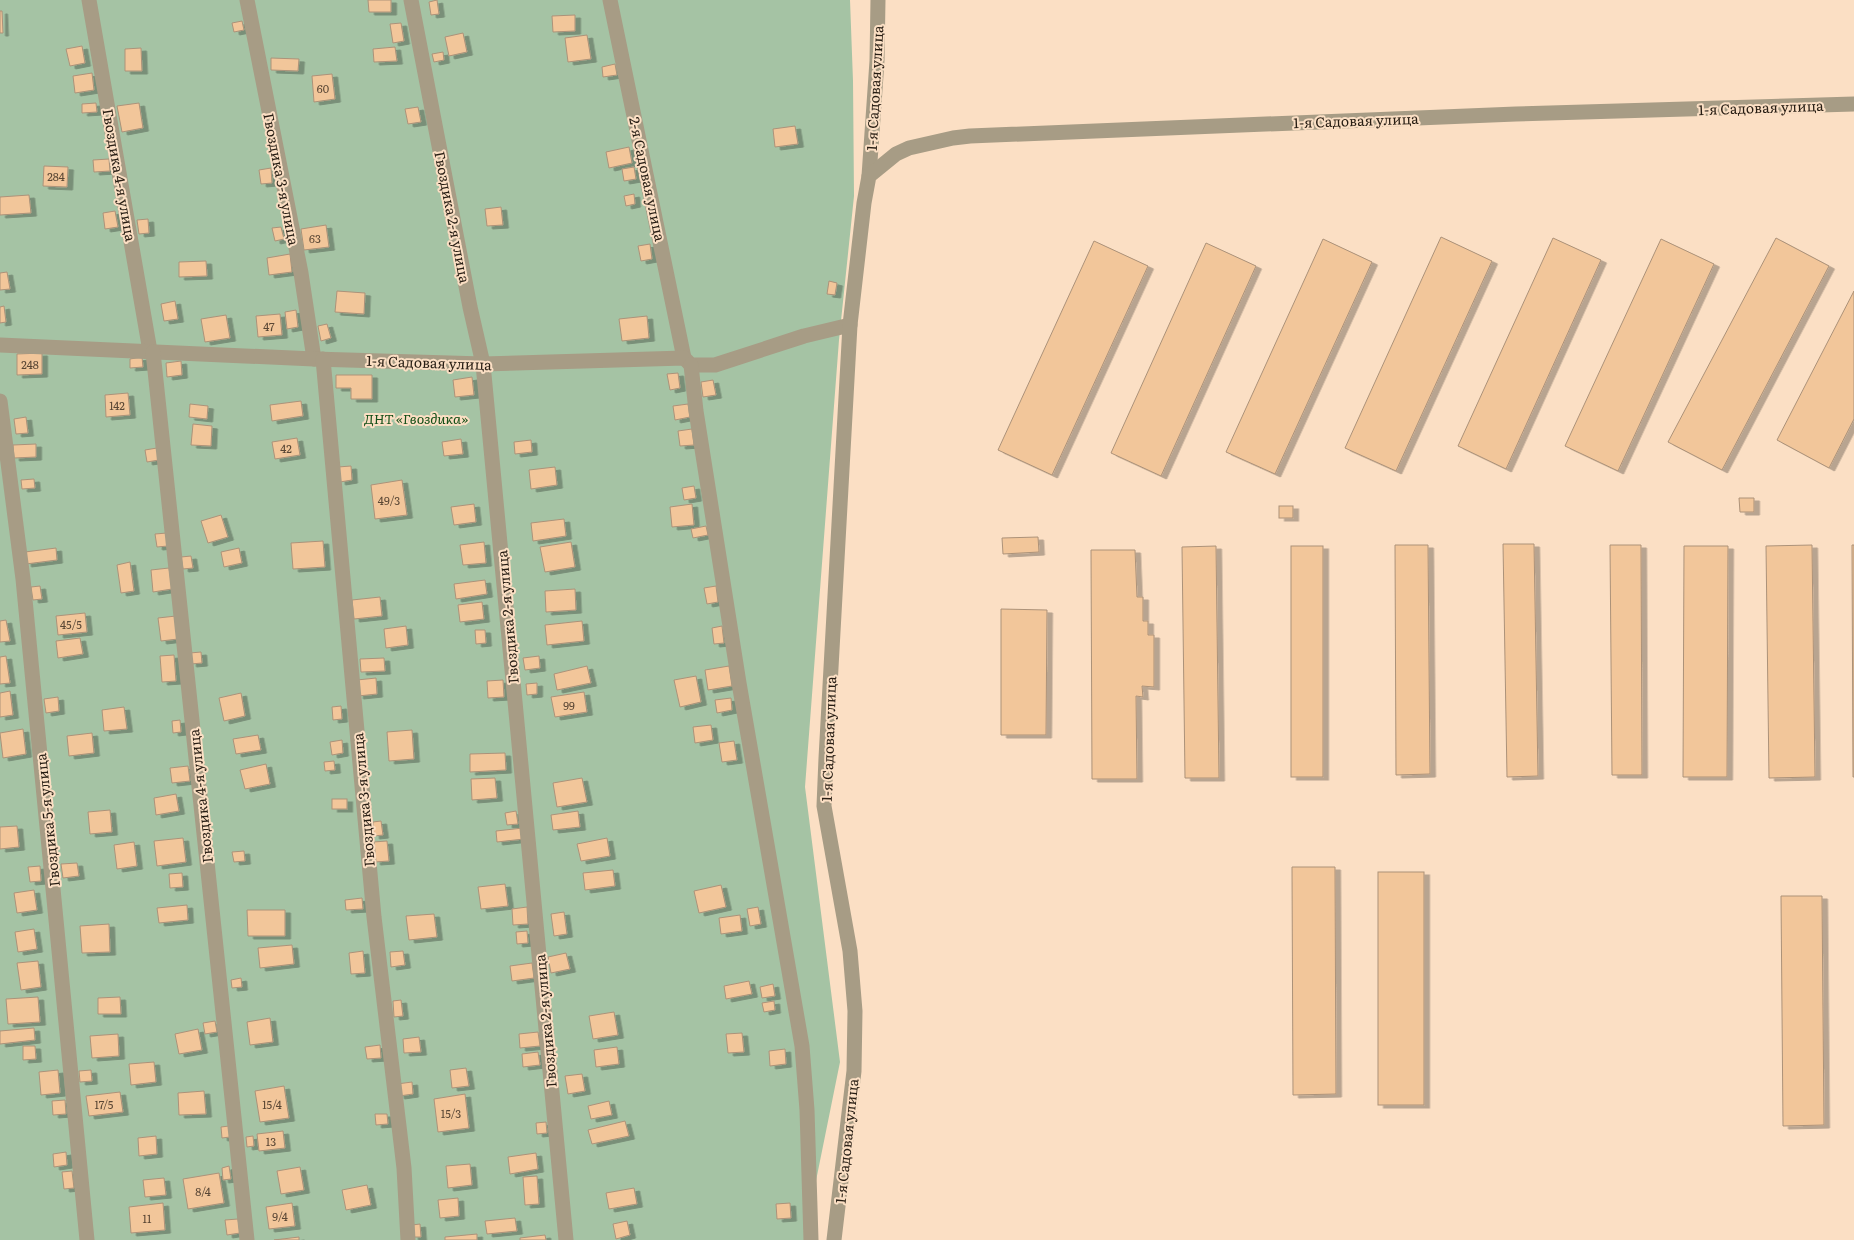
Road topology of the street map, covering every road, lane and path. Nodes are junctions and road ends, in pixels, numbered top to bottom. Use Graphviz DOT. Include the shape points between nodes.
graph roads {
  1 [pos="89,0"];
  2 [pos="247,0"];
  3 [pos="411,0"];
  4 [pos="610,0"];
  5 [pos="878,0"];
  6 [pos="1854,104"];
  7 [pos="869,176"];
  8 [pos="850,325"];
  9 [pos="0,345"];
  10 [pos="152,351"];
  11 [pos="318,359"];
  12 [pos="688,361"];
  13 [pos="483,364"];
  14 [pos="0,401"];
  15 [pos="87,1240"];
  16 [pos="247,1240"];
  17 [pos="408,1240"];
  18 [pos="566,1240"];
  19 [pos="811,1240"];
  20 [pos="834,1240"];
  1 -- 10 [label="street, Гвоздика 4-я улица"];
  2 -- 11 [label="street, Гвоздика 3-я улица"];
  3 -- 13 [label="street, Гвоздика 2-я улица"];
  4 -- 12 [label="street, 2-я Садовая улица"];
  5 -- 7 [label="street, 1-я Садовая улица"];
  6 -- 7 [label="street, 1-я Садовая улица" via="970,136 908,148"];
  7 -- 8 [label="street, 1-я Садовая улица"];
  8 -- 12 [label="street, 1-я Садовая улица" via="804,336 715,365"];
  8 -- 20 [label="street, 1-я Садовая улица" via="824,806 850,951 855,1011 854,1072"];
  9 -- 10 [label="street, 1-я Садовая улица"];
  10 -- 11 [label="street, 1-я Садовая улица"];
  10 -- 16 [label="street, Гвоздика 4-я улица"];
  11 -- 13 [label="street, 1-я Садовая улица"];
  11 -- 17 [label="street, Гвоздика 3-я улица" via="373,908 404,1168"];
  12 -- 13 [label="street, 1-я Садовая улица"];
  12 -- 19 [label="street, 2-я Садовая улица" via="739,683 802,1046"];
  13 -- 18 [label="street, Гвоздика 2-я улица"];
  14 -- 15 [label="street, Гвоздика 5-я улица" via="24,579"];
}
